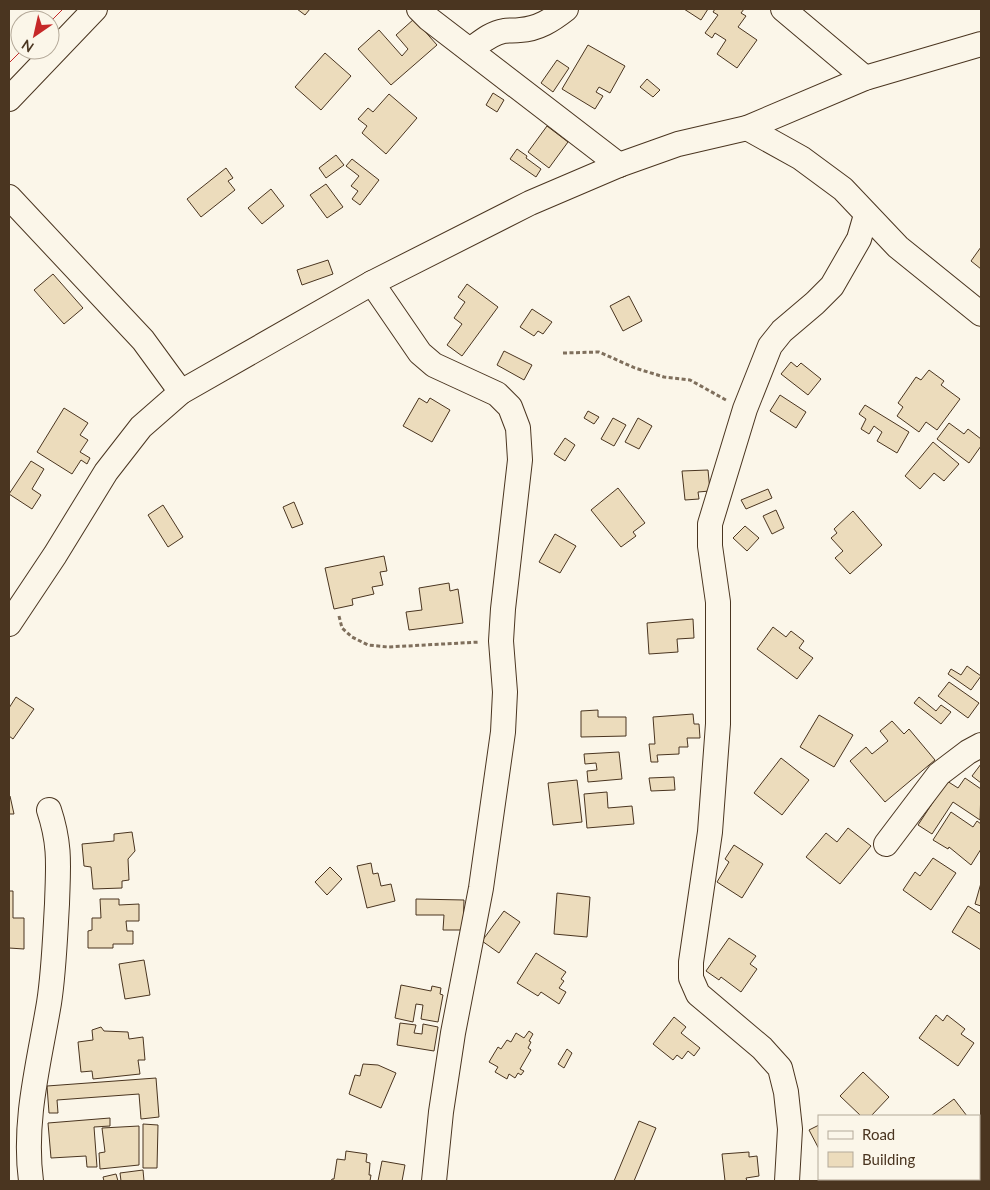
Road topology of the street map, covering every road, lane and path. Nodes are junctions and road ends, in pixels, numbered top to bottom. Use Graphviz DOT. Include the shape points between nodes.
graph roads {
  1 [pos="419,9"];
  2 [pos="566,9"];
  3 [pos="783,9"];
  4 [pos="85,12"];
  5 [pos="981,44"];
  6 [pos="470,50"];
  7 [pos="865,78"];
  8 [pos="9,99"];
  9 [pos="747,128"];
  10 [pos="619,165"];
  11 [pos="9,197"];
  12 [pos="866,215"];
  13 [pos="372,283"];
  14 [pos="981,314"];
  15 [pos="563,353"];
  16 [pos="181,392"];
  17 [pos="745,408"];
  18 [pos="339,616"];
  19 [pos="9,624"];
  20 [pos="501,641"];
  21 [pos="981,745"];
  22 [pos="49,810"];
  23 [pos="886,844"];
  24 [pos="31,1181"];
  25 [pos="434,1181"];
  26 [pos="787,1181"];
  1 -- 6 [label="street"];
  2 -- 6 [label="street" via="538,27 488,36"];
  3 -- 7 [label="street"];
  4 -- 8 [label="street"];
  5 -- 7 [label="street"];
  6 -- 10 [label="street"];
  7 -- 9 [label="street"];
  9 -- 10 [label="street" via="678,144"];
  9 -- 12 [label="street" via="808,163 843,189"];
  10 -- 13 [label="street" via="530,204"];
  11 -- 16 [label="street" via="143,340"];
  12 -- 14 [label="street" via="898,247"];
  12 -- 17 [label="street" via="859,239 832,286 770,346"];
  13 -- 16 [label="street"];
  13 -- 20 [label="street" via="420,353 434,365 497,394 510,407 518,428 520,460"];
  15 -- 17 [label="path" via="600,352 635,368 664,377 690,380"];
  16 -- 19 [label="street" via="141,427 106,472"];
  17 -- 26 [label="street" via="710,524 718,611 718,724 710,832 691,978 698,994 762,1048 780,1068 790,1128"];
  18 -- 20 [label="path" via="342,628 368,645 388,647"];
  20 -- 25 [label="street" via="505,692 503,732 481,888 453,1033"];
  21 -- 23 [label="street" via="939,774"];
  22 -- 24 [label="street" via="59,853 49,1001 28,1131"];
}
